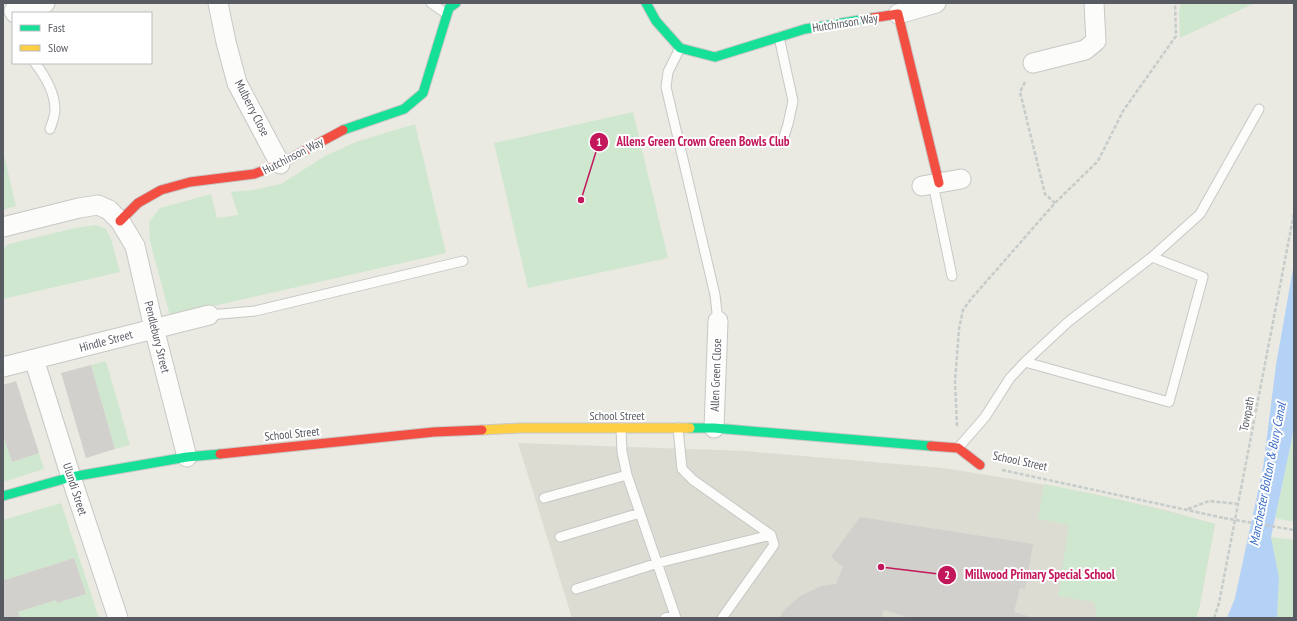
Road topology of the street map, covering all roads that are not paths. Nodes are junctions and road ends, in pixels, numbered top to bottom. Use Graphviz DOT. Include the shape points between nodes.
graph roads {
  1 [pos="45,3"];
  2 [pos="218,3"];
  3 [pos="431,3"];
  4 [pos="456,3"];
  5 [pos="646,3"];
  6 [pos="936,3"];
  7 [pos="1094,3"];
  8 [pos="896,9"];
  9 [pos="14,12"];
  10 [pos="447,14"];
  11 [pos="780,37"];
  12 [pos="680,48"];
  13 [pos="1033,63"];
  14 [pos="36,64"];
  15 [pos="1259,109"];
  16 [pos="50,129"];
  17 [pos="782,143"];
  18 [pos="280,164"];
  19 [pos="961,178"];
  20 [pos="931,184"];
  21 [pos="120,221"];
  22 [pos="3,227"];
  23 [pos="1152,258"];
  24 [pos="463,261"];
  25 [pos="952,276"];
  26 [pos="209,315"];
  27 [pos="718,321"];
  28 [pos="154,328"];
  29 [pos="34,359"];
  30 [pos="4,362"];
  31 [pos="1024,362"];
  32 [pos="621,428"];
  33 [pos="678,428"];
  34 [pos="714,428"];
  35 [pos="958,448"];
  36 [pos="187,457"];
  37 [pos="980,465"];
  38 [pos="627,475"];
  39 [pos="71,478"];
  40 [pos="3,496"];
  41 [pos="544,498"];
  42 [pos="640,513"];
  43 [pos="771,535"];
  44 [pos="560,537"];
  45 [pos="658,563"];
  46 [pos="576,589"];
  47 [pos="676,616"];
  48 [pos="118,618"];
  49 [pos="665,618"];
  50 [pos="722,618"];
  1 -- 9 [label="street"];
  2 -- 18 [label="street, Mulberry Close" via="237,84"];
  3 -- 10 [label="lane"];
  4 -- 10 [label="street, Hutchinson Way" via="449,8"];
  5 -- 12 [label="street" via="656,21"];
  6 -- 8 [label="street"];
  7 -- 13 [label="street" via="1096,41 1085,50"];
  8 -- 11 [label="street, Hutchinson Way"];
  8 -- 20 [label="street"];
  10 -- 18 [label="street, Hutchinson Way" via="423,93 404,109 345,129"];
  11 -- 12 [label="street, Hutchinson Way" via="715,57"];
  11 -- 17 [label="lane" via="793,102"];
  12 -- 27 [label="lane" via="668,72 666,87 715,295"];
  14 -- 16 [label="lane" via="46,76 52,95 55,110"];
  15 -- 23 [label="lane" via="1200,214"];
  18 -- 21 [label="street, Hutchinson Way" via="254,174 222,176 161,190 138,203"];
  19 -- 20 [label="street"];
  20 -- 25 [label="lane"];
  21 -- 22 [label="street" via="109,210 98,205"];
  21 -- 28 [label="street, Pendlebury Street" via="135,246"];
  23 -- 31 [label="lane" via="1068,322"];
  23 -- 31 [label="lane" via="1203,277 1168,402"];
  24 -- 26 [label="lane" via="255,311"];
  26 -- 28 [label="street, Hindle Street"];
  27 -- 34 [label="street, Allen Green Close"];
  28 -- 29 [label="street, Hindle Street"];
  28 -- 36 [label="street, Pendlebury Street"];
  29 -- 30 [label="street, Hindle Street"];
  29 -- 39 [label="street, Ulundi Street"];
  31 -- 35 [label="lane"];
  32 -- 33 [label="street, School Street"];
  32 -- 36 [label="street, School Street" via="521,428 434,432"];
  32 -- 38 [label="lane" via="622,452"];
  33 -- 34 [label="street, School Street"];
  33 -- 43 [label="lane" via="682,469 693,480"];
  34 -- 35 [label="street, School Street"];
  35 -- 37 [label="street, School Street"];
  36 -- 39 [label="street, School Street"];
  38 -- 41 [label="lane"];
  38 -- 42 [label="lane"];
  39 -- 40 [label="street, School Street"];
  39 -- 48 [label="street, Ulundi Street"];
  42 -- 44 [label="lane"];
  42 -- 45 [label="lane"];
  43 -- 45 [label="lane"];
  43 -- 50 [label="lane" via="774,545"];
  45 -- 46 [label="lane"];
  45 -- 47 [label="lane"];
  47 -- 49 [label="lane"];
}
